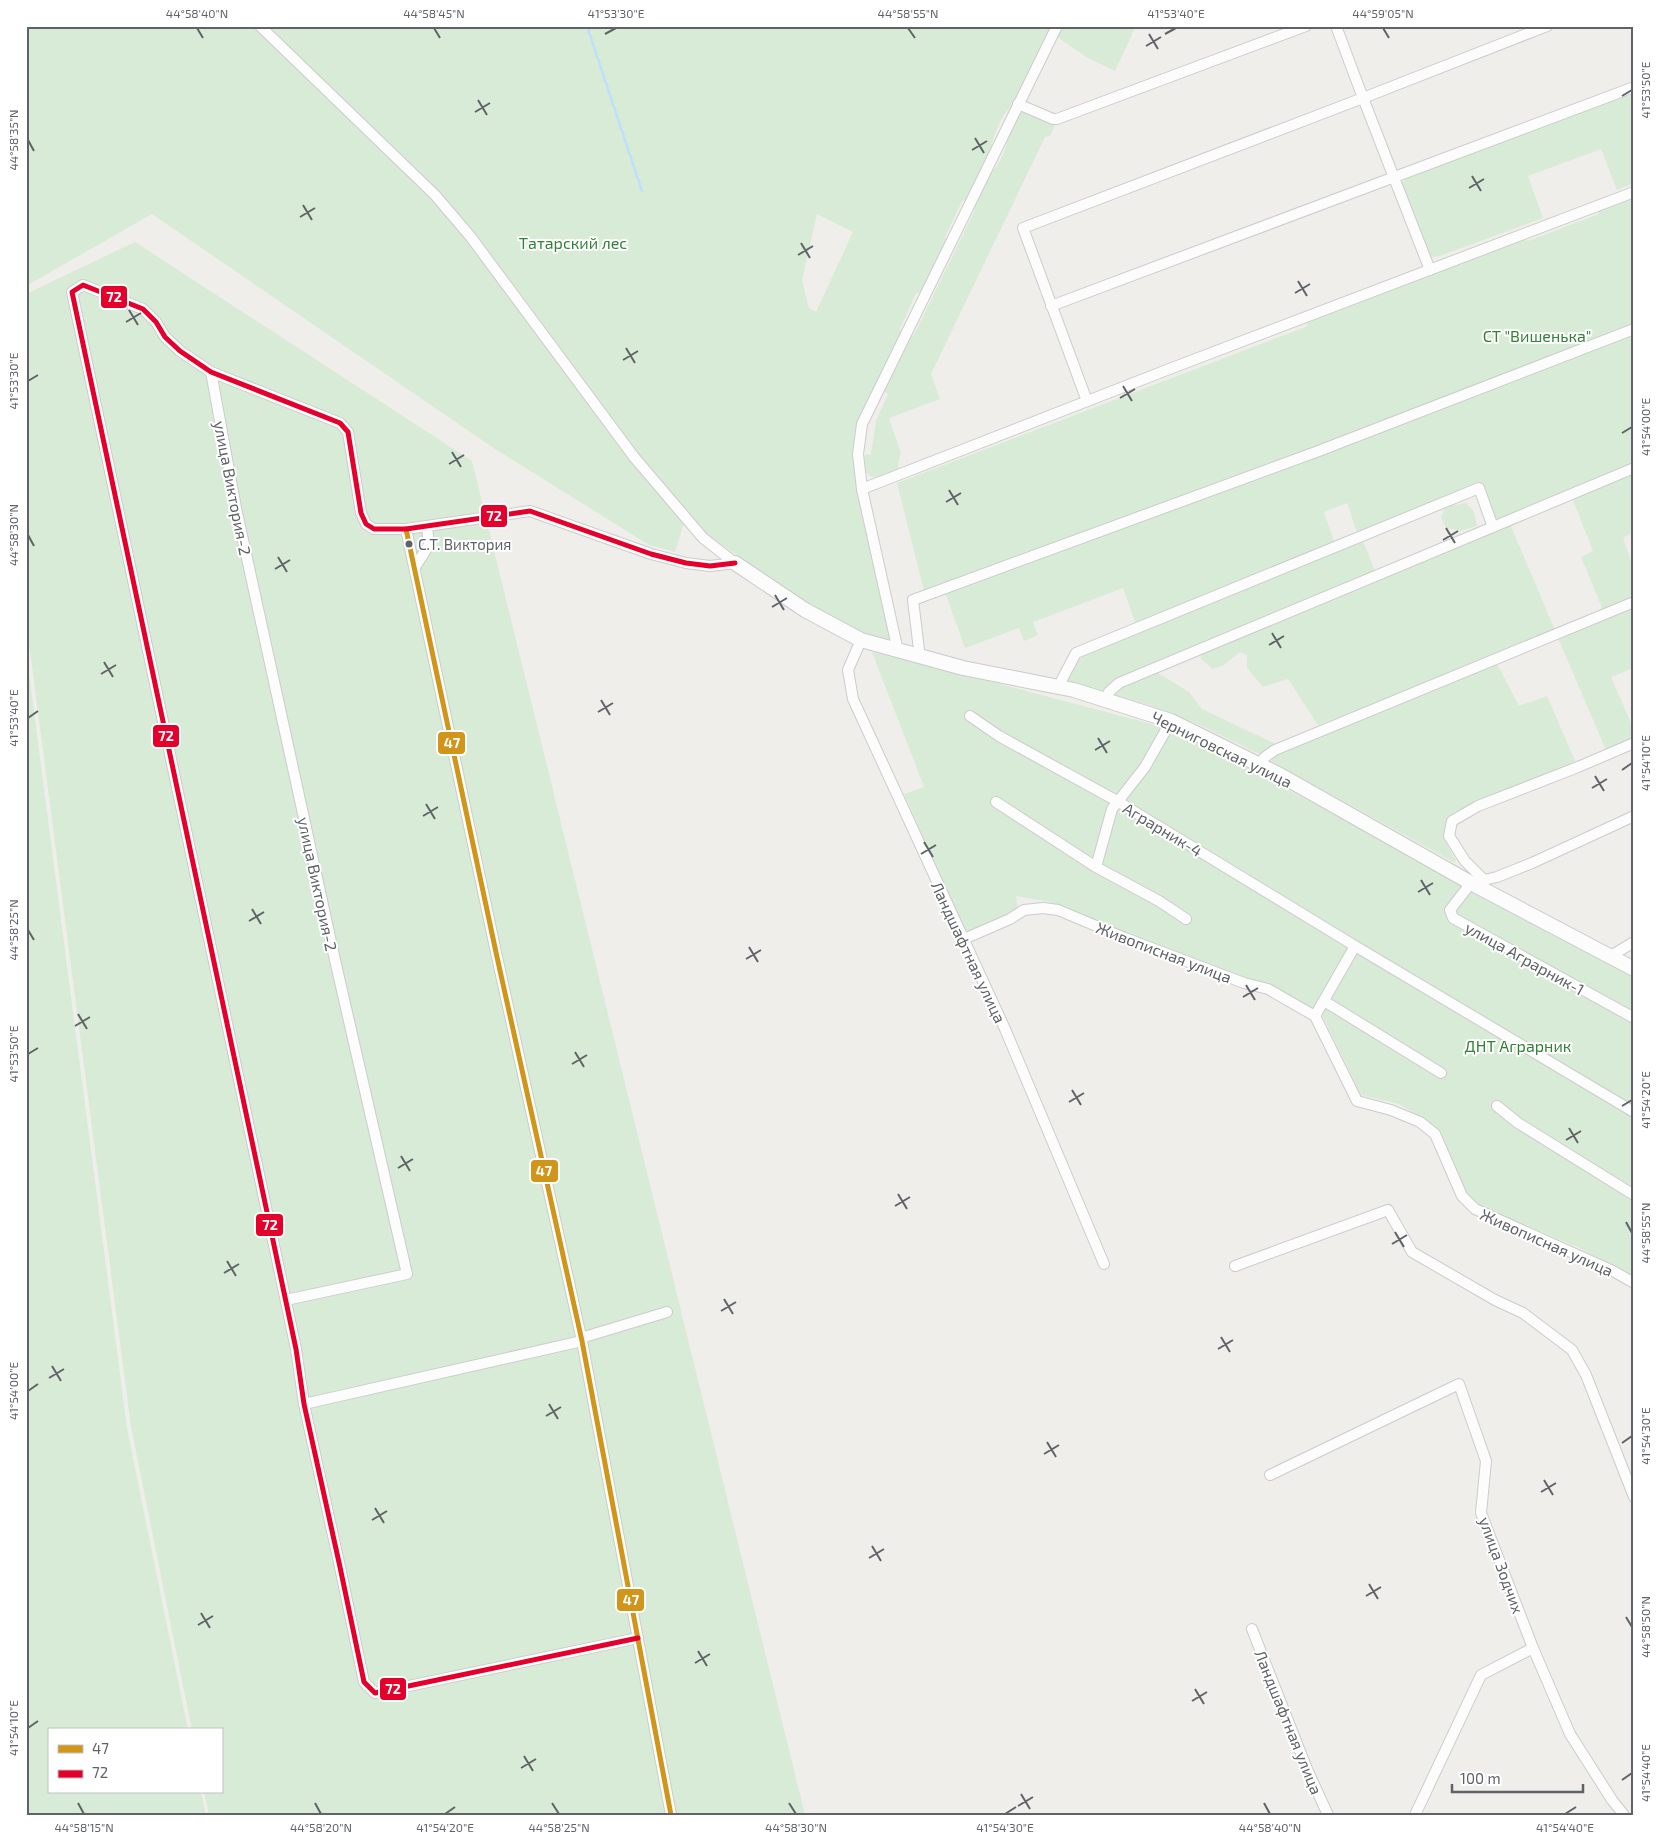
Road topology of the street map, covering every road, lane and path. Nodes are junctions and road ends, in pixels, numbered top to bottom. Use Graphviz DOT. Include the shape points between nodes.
graph roads {
  1 [pos="260,26"];
  2 [pos="1057,26"];
  3 [pos="1306,26"];
  4 [pos="1336,26"];
  5 [pos="1547,26"];
  6 [pos="1634,87"];
  7 [pos="1363,98"];
  8 [pos="1018,104"];
  9 [pos="1393,177"];
  10 [pos="1634,192"];
  11 [pos="1430,270"];
  12 [pos="1051,306"];
  13 [pos="1634,329"];
  14 [pos="211,372"];
  15 [pos="1087,401"];
  16 [pos="1634,468"];
  17 [pos="862,489"];
  18 [pos="427,527"];
  19 [pos="1493,527"];
  20 [pos="406,530"];
  21 [pos="735,563"];
  22 [pos="415,568"];
  23 [pos="1634,602"];
  24 [pos="861,640"];
  25 [pos="898,651"];
  26 [pos="920,658"];
  27 [pos="1058,687"];
  28 [pos="1105,699"];
  29 [pos="970,716"];
  30 [pos="1171,721"];
  31 [pos="1634,743"];
  32 [pos="1259,764"];
  33 [pos="1117,801"];
  34 [pos="996,802"];
  35 [pos="1634,816"];
  36 [pos="1096,866"];
  37 [pos="1478,881"];
  38 [pos="1186,919"];
  39 [pos="964,939"];
  40 [pos="1634,942"];
  41 [pos="1355,946"];
  42 [pos="1610,957"];
  43 [pos="1634,969"];
  44 [pos="1324,1000"];
  45 [pos="1315,1016"];
  46 [pos="1634,1018"];
  47 [pos="1441,1073"];
  48 [pos="1497,1106"];
  49 [pos="1634,1112"];
  50 [pos="1634,1196"];
  51 [pos="1104,1264"];
  52 [pos="1235,1266"];
  53 [pos="1634,1283"];
  54 [pos="286,1300"];
  55 [pos="667,1312"];
  56 [pos="581,1339"];
  57 [pos="304,1404"];
  58 [pos="1270,1476"];
  59 [pos="1634,1496"];
  60 [pos="1252,1629"];
  61 [pos="638,1638"];
  62 [pos="1533,1648"];
  63 [pos="671,1815"];
  64 [pos="1328,1815"];
  65 [pos="1415,1815"];
  66 [pos="1624,1815"];
  1 -- 21 [label="street" via="435,195 481,251 634,456 702,538"];
  2 -- 8 [label="street"];
  3 -- 8 [label="street" via="1057,119"];
  4 -- 7 [label="street"];
  5 -- 7 [label="street"];
  6 -- 9 [label="street"];
  7 -- 9 [label="street"];
  7 -- 12 [label="street" via="1023,228"];
  8 -- 17 [label="street" via="862,424 858,454"];
  9 -- 11 [label="street"];
  9 -- 12 [label="street"];
  10 -- 11 [label="street"];
  11 -- 15 [label="street"];
  12 -- 15 [label="street"];
  13 -- 26 [label="street" via="1316,452 913,600"];
  14 -- 20 [label="street" via="340,423 348,432 361,513 366,524 374,529"];
  14 -- 54 [label="street, улица Виктория-2" via="236,508 407,1274"];
  14 -- 54 [label="street" via="180,351 143,309 83,285 72,292"];
  15 -- 17 [label="street"];
  16 -- 19 [label="street"];
  17 -- 25 [label="street"];
  18 -- 20 [label="street"];
  18 -- 21 [label="street" via="530,511 651,554 686,563 710,566"];
  18 -- 22 [label="street" via="429,545"];
  19 -- 27 [label="street" via="1479,488 1076,653"];
  19 -- 28 [label="street" via="1119,684"];
  20 -- 22 [label="street"];
  21 -- 24 [label="street, Черниговская улица" via="805,610"];
  22 -- 56 [label="street"];
  23 -- 32 [label="street" via="1275,750"];
  24 -- 25 [label="street, Черниговская улица"];
  24 -- 39 [label="street, Ландшафтная улица" via="848,670 853,699"];
  25 -- 26 [label="street, Черниговская улица"];
  26 -- 27 [label="street, Черниговская улица"];
  27 -- 28 [label="street, Черниговская улица"];
  28 -- 30 [label="street, Черниговская улица"];
  29 -- 33 [label="street, Аграрник-4" via="999,736"];
  30 -- 32 [label="street, Черниговская улица"];
  30 -- 33 [label="street" via="1145,767"];
  31 -- 37 [label="street" via="1478,806 1452,821 1449,836"];
  32 -- 37 [label="street, Черниговская улица"];
  33 -- 36 [label="street"];
  33 -- 41 [label="street, Аграрник-4"];
  34 -- 36 [label="street"];
  35 -- 37 [label="street" via="1532,863"];
  36 -- 38 [label="street"];
  37 -- 42 [label="street, Черниговская улица"];
  37 -- 46 [label="street, улица Аграрник-1" via="1450,910 1453,918"];
  39 -- 45 [label="street, Живописная улица" via="1024,910 1058,910 1268,990"];
  39 -- 51 [label="street, Ландшафтная улица"];
  40 -- 42 [label="street"];
  41 -- 44 [label="street"];
  41 -- 49 [label="street, Аграрник-4"];
  42 -- 43 [label="street, Черниговская улица"];
  44 -- 45 [label="street"];
  44 -- 47 [label="street"];
  45 -- 53 [label="street, Живописная улица" via="1357,1101 1420,1122 1435,1134 1462,1196 1474,1209"];
  48 -- 50 [label="street" via="1518,1123"];
  52 -- 59 [label="street" via="1388,1210 1412,1252 1523,1313 1572,1350 1586,1375"];
  54 -- 57 [label="street"];
  55 -- 56 [label="street"];
  56 -- 57 [label="street"];
  56 -- 61 [label="street"];
  57 -- 61 [label="street" via="364,1682 375,1693"];
  58 -- 62 [label="street, улица Зодчих" via="1459,1384 1486,1462 1481,1513"];
  60 -- 64 [label="street, Ландшафтная улица" via="1306,1769"];
  61 -- 63 [label="street"];
  62 -- 65 [label="street" via="1481,1675"];
  62 -- 66 [label="street, улица Зодчих" via="1570,1734"];
}
